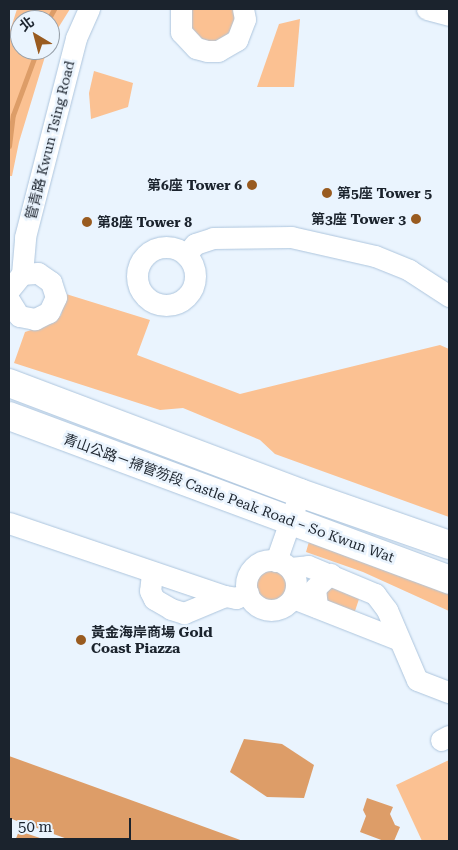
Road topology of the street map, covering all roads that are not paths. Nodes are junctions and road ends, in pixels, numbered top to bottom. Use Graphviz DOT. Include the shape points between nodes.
graph roads {
  1 [pos="89,9"];
  2 [pos="181,9"];
  3 [pos="243,9"];
  4 [pos="427,9"];
  5 [pos="449,15"];
  6 [pos="186,255"];
  7 [pos="16,282"];
  8 [pos="449,296"];
  9 [pos="10,312"];
  10 [pos="9,383"];
  11 [pos="9,416"];
  12 [pos="300,493"];
  13 [pos="290,520"];
  14 [pos="9,523"];
  15 [pos="449,544"];
  16 [pos="283,565"];
  17 [pos="152,573"];
  18 [pos="330,574"];
  19 [pos="449,580"];
  20 [pos="362,586"];
  21 [pos="248,593"];
  22 [pos="225,596"];
  23 [pos="293,598"];
  24 [pos="317,607"];
  25 [pos="349,620"];
  26 [pos="397,639"];
  27 [pos="449,692"];
  1 -- 7 [label="street, 管青路 Kwun Tsing Road" via="76,38"];
  2 -- 3 [label="street" via="179,22 187,41 196,48 218,51 237,40 245,19"];
  4 -- 5 [label="street"];
  6 -- 8 [label="street" via="195,244 213,238 291,237 375,256 409,270"];
  7 -- 9 [label="street" via="30,272 46,276 56,297 49,312 35,319"];
  10 -- 12 [label="main road"];
  11 -- 13 [label="main road, 青山公路－掃管笏段 Castle Peak Road – So Kwun Wat"];
  12 -- 13 [label="street"];
  12 -- 15 [label="main road"];
  13 -- 16 [label="street"];
  13 -- 19 [label="main road, 青山公路－掃管笏段 Castle Peak Road – So Kwun Wat"];
  14 -- 17 [label="street"];
  16 -- 18 [label="street" via="308,566"];
  16 -- 21 [label="street" via="267,560 252,569 246,585"];
  16 -- 23 [label="street" via="296,582"];
  17 -- 22 [label="street"];
  17 -- 22 [label="street" via="150,591 154,599 171,609 184,613"];
  18 -- 20 [label="street"];
  18 -- 24 [label="street" via="315,588"];
  20 -- 25 [label="street" via="363,606"];
  20 -- 26 [label="street" via="382,600"];
  21 -- 22 [label="street" via="236,598"];
  21 -- 23 [label="street" via="251,601 265,610 281,608"];
  23 -- 24 [label="street"];
  24 -- 25 [label="street"];
  25 -- 26 [label="street"];
  26 -- 27 [label="street" via="417,680"];
}
